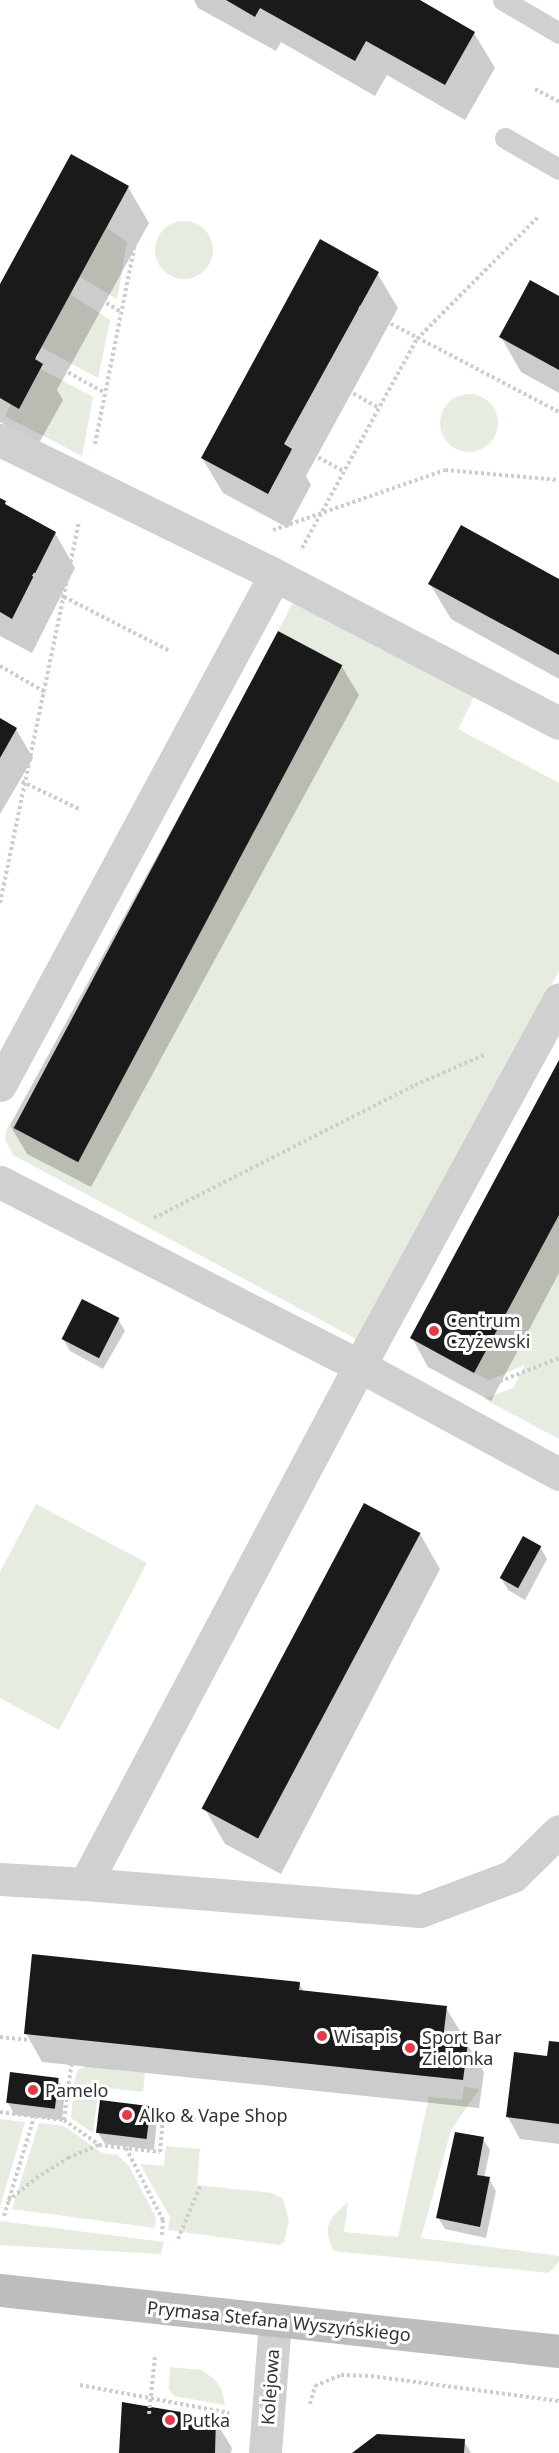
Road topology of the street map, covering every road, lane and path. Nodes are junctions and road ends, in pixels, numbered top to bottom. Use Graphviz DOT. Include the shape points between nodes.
graph roads {
  1 [pos="503,0"];
  2 [pos="559,33"];
  3 [pos="535,89"];
  4 [pos="559,102"];
  5 [pos="505,138"];
  6 [pos="559,169"];
  7 [pos="538,217"];
  8 [pos="112,219"];
  9 [pos="76,284"];
  10 [pos="359,307"];
  11 [pos="121,312"];
  12 [pos="417,339"];
  13 [pos="37,355"];
  14 [pos="321,376"];
  15 [pos="105,393"];
  16 [pos="379,408"];
  17 [pos="559,412"];
  18 [pos="0,440"];
  19 [pos="287,440"];
  20 [pos="343,471"];
  21 [pos="559,480"];
  22 [pos="87,484"];
  23 [pos="321,514"];
  24 [pos="268,532"];
  25 [pos="286,566"];
  26 [pos="33,574"];
  27 [pos="64,597"];
  28 [pos="168,650"];
  29 [pos="0,666"];
  30 [pos="45,692"];
  31 [pos="559,723"];
  32 [pos="0,771"];
  33 [pos="25,785"];
  34 [pos="79,809"];
  35 [pos="0,903"];
  36 [pos="559,999"];
  37 [pos="535,1043"];
  38 [pos="0,1085"];
  39 [pos="0,1182"];
  40 [pos="145,1222"];
  41 [pos="559,1358"];
  42 [pos="360,1366"];
  43 [pos="434,1407"];
  44 [pos="559,1474"];
  45 [pos="559,1832"];
  46 [pos="0,1879"];
  47 [pos="85,1884"];
  48 [pos="0,2037"];
  49 [pos="74,2045"];
  50 [pos="245,2057"];
  51 [pos="244,2063"];
  52 [pos="242,2076"];
  53 [pos="422,2094"];
  54 [pos="0,2112"];
  55 [pos="34,2116"];
  56 [pos="64,2120"];
  57 [pos="207,2121"];
  58 [pos="99,2145"];
  59 [pos="126,2148"];
  60 [pos="201,2184"];
  61 [pos="8,2201"];
  62 [pos="4,2216"];
  63 [pos="162,2235"];
  64 [pos="178,2239"];
  65 [pos="0,2290"];
  66 [pos="275,2320"];
  67 [pos="559,2351"];
  68 [pos="155,2357"];
  69 [pos="80,2385"];
  70 [pos="151,2398"];
  71 [pos="559,2401"];
  72 [pos="310,2411"];
  73 [pos="222,2412"];
  74 [pos="149,2415"];
  75 [pos="265,2453"];
  1 -- 2 [label="lane"];
  3 -- 4 [label="path"];
  5 -- 6 [label="lane"];
  7 -- 12 [label="path"];
  8 -- 11 [label="path" via="137,234"];
  9 -- 11 [label="path"];
  10 -- 12 [label="path"];
  11 -- 15 [label="path"];
  12 -- 16 [label="path"];
  12 -- 17 [label="path"];
  13 -- 15 [label="path"];
  14 -- 16 [label="path"];
  15 -- 22 [label="path"];
  16 -- 20 [label="path"];
  18 -- 22 [label="street"];
  19 -- 20 [label="path"];
  20 -- 23 [label="path"];
  21 -- 23 [label="path" via="445,471"];
  22 -- 25 [label="street"];
  22 -- 27 [label="path"];
  23 -- 24 [label="path"];
  23 -- 25 [label="path"];
  25 -- 31 [label="street"];
  25 -- 38 [label="street"];
  26 -- 27 [label="path"];
  27 -- 28 [label="path"];
  27 -- 30 [label="path"];
  29 -- 30 [label="path"];
  30 -- 33 [label="path"];
  32 -- 33 [label="path"];
  33 -- 34 [label="path"];
  33 -- 35 [label="path"];
  36 -- 37 [label="street"];
  37 -- 40 [label="path" via="472,1058"];
  37 -- 42 [label="street"];
  39 -- 42 [label="street"];
  41 -- 43 [label="path"];
  42 -- 43 [label="street"];
  42 -- 47 [label="street"];
  43 -- 44 [label="street"];
  45 -- 47 [label="street" via="513,1875 420,1911"];
  46 -- 47 [label="street"];
  48 -- 49 [label="path"];
  49 -- 51 [label="path"];
  49 -- 56 [label="path"];
  50 -- 51 [label="path"];
  51 -- 52 [label="path"];
  51 -- 53 [label="path" via="423,2082"];
  54 -- 55 [label="path"];
  55 -- 56 [label="path"];
  55 -- 61 [label="path"];
  56 -- 58 [label="path"];
  57 -- 59 [label="path" via="163,2117 160,2152"];
  58 -- 59 [label="path"];
  58 -- 61 [label="path" via="60,2163"];
  59 -- 63 [label="path" via="163,2220"];
  60 -- 64 [label="path"];
  61 -- 62 [label="path"];
  65 -- 66 [label="main road, Prymasa Stefana Wyszyńskiego"];
  66 -- 67 [label="main road, Prymasa Stefana Wyszyńskiego"];
  66 -- 75 [label="street, Kolejowa"];
  68 -- 70 [label="path"];
  69 -- 70 [label="path"];
  70 -- 73 [label="path"];
  70 -- 74 [label="path"];
  71 -- 72 [label="path" via="341,2375 315,2386"];
}
